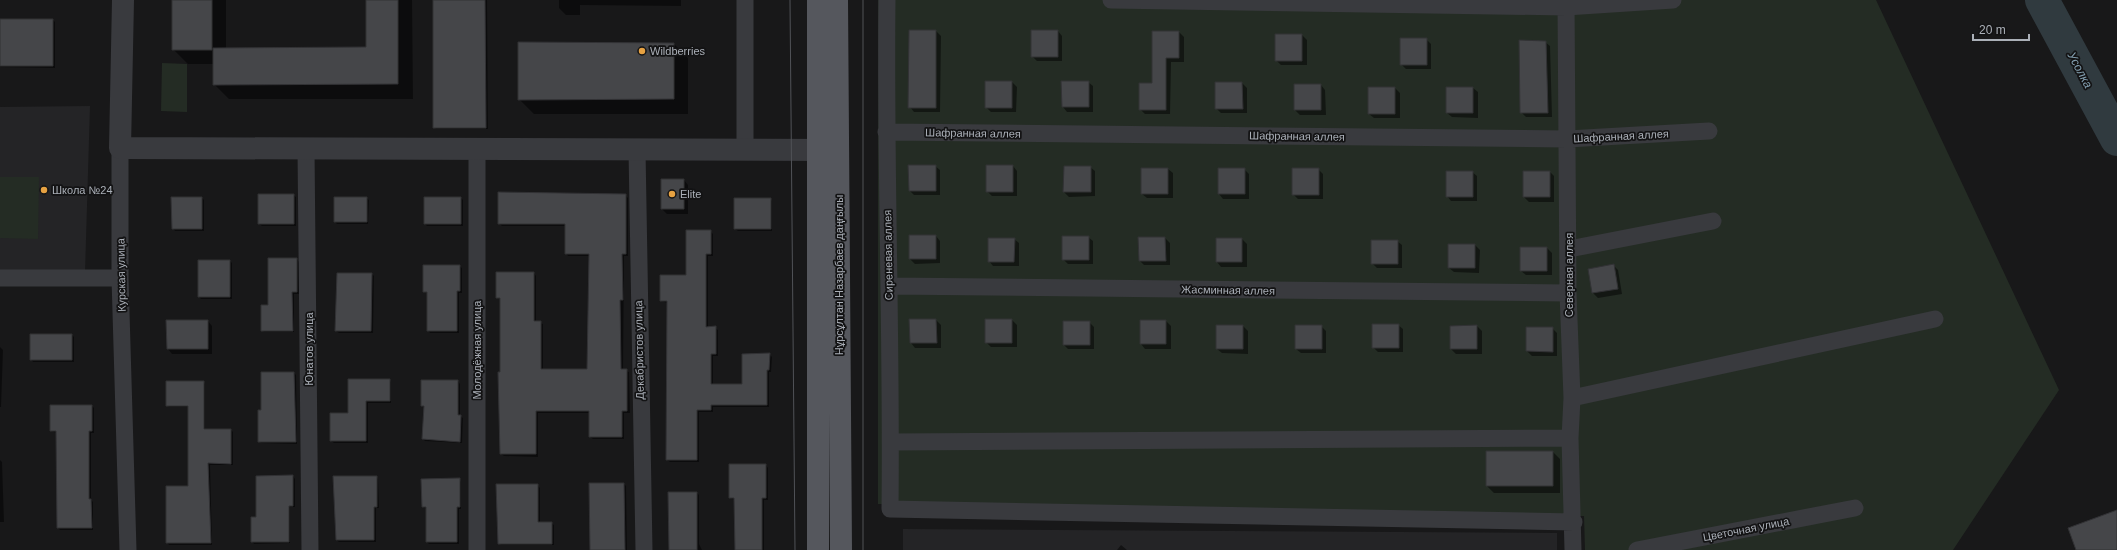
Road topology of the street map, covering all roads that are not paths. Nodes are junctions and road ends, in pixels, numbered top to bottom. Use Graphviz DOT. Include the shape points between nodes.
graph roads {
  1 [pos="123,0"];
  2 [pos="745,0"];
  3 [pos="818,0"];
  4 [pos="837,0"];
  5 [pos="887,0"];
  6 [pos="1111,0"];
  7 [pos="1673,0"];
  8 [pos="1566,4"];
  9 [pos="1709,131"];
  10 [pos="886,132"];
  11 [pos="1567,139"];
  12 [pos="120,148"];
  13 [pos="306,149"];
  14 [pos="477,149"];
  15 [pos="637,150"];
  16 [pos="745,150"];
  17 [pos="828,150"];
  18 [pos="1713,221"];
  19 [pos="1569,249"];
  20 [pos="0,278"];
  21 [pos="120,278"];
  22 [pos="888,286"];
  23 [pos="1568,293"];
  24 [pos="1935,319"];
  25 [pos="1572,398"];
  26 [pos="1570,438"];
  27 [pos="891,442"];
  28 [pos="1855,508"];
  29 [pos="1574,522"];
  30 [pos="128,550"];
  31 [pos="310,550"];
  32 [pos="477,550"];
  33 [pos="644,550"];
  34 [pos="818,550"];
  35 [pos="841,550"];
  36 [pos="1573,550"];
  37 [pos="1637,550"];
  1 -- 12 [label="street, Курская улица"];
  2 -- 16 [label="street"];
  3 -- 17 [label="main road, Нұрсұлтан Назарбаев даңғылы"];
  4 -- 17 [label="main road, Нұрсұлтан Назарбаев даңғылы"];
  5 -- 10 [label="street, Сиреневая аллея"];
  6 -- 8 [label="street"];
  7 -- 8 [label="street"];
  8 -- 11 [label="street, Северная аллея"];
  9 -- 11 [label="street, Шафранная аллея"];
  10 -- 11 [label="street, Шафранная аллея"];
  10 -- 22 [label="street, Сиреневая аллея"];
  11 -- 19 [label="street, Северная аллея"];
  12 -- 13 [label="street"];
  12 -- 21 [label="street, Курская улица"];
  13 -- 14 [label="street"];
  13 -- 31 [label="street, Юнатов улица"];
  14 -- 15 [label="street"];
  14 -- 32 [label="street, Молодёжная улица"];
  15 -- 16 [label="street"];
  15 -- 33 [label="street, Декабристов улица"];
  16 -- 17 [label="street"];
  17 -- 34 [label="main road, Нұрсұлтан Назарбаев даңғылы"];
  17 -- 35 [label="main road, Нұрсұлтан Назарбаев даңғылы"];
  18 -- 19 [label="street"];
  19 -- 23 [label="street, Северная аллея"];
  20 -- 21 [label="street"];
  21 -- 30 [label="street, Курская улица"];
  22 -- 23 [label="street, Жасминная аллея"];
  22 -- 27 [label="street, Сиреневая аллея"];
  23 -- 25 [label="street, Северная аллея"];
  24 -- 25 [label="street"];
  25 -- 26 [label="street, Северная аллея"];
  26 -- 27 [label="street"];
  26 -- 29 [label="street, Северная аллея"];
  27 -- 29 [label="street, Сиреневая аллея" via="890,509"];
  28 -- 37 [label="street, Цветочная улица"];
  29 -- 36 [label="street, Северная аллея"];
}
